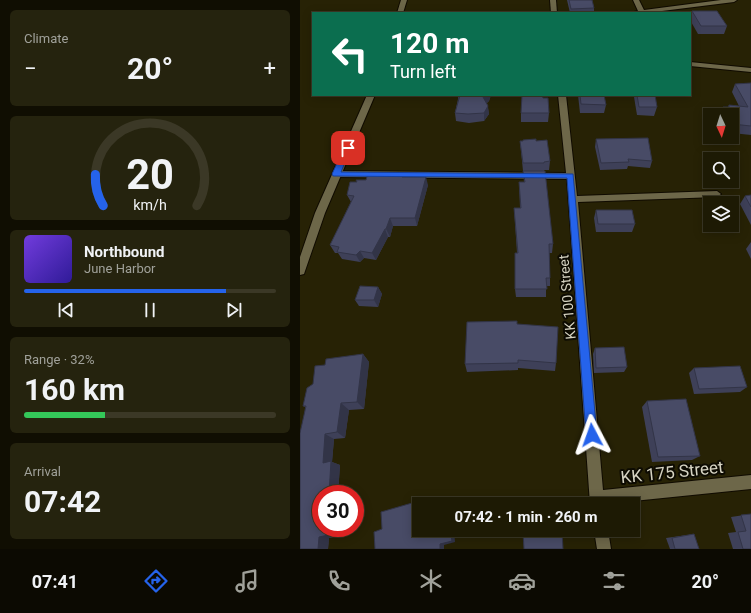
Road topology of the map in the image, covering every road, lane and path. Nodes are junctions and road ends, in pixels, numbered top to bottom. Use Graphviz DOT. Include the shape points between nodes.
graph roads {
  1 [pos="404,0"];
  2 [pos="553,0"];
  3 [pos="636,0"];
  4 [pos="734,0"];
  5 [pos="400,12"];
  6 [pos="554,12"];
  7 [pos="642,12"];
  8 [pos="655,12"];
  9 [pos="691,64"];
  10 [pos="751,70"];
  11 [pos="371,96"];
  12 [pos="562,96"];
  13 [pos="336,174"];
  14 [pos="571,176"];
  15 [pos="717,194"];
  16 [pos="573,199"];
  17 [pos="300,271"];
  18 [pos="751,482"];
  19 [pos="597,497"];
  20 [pos="629,497"];
  21 [pos="602,537"];
  22 [pos="604,549"];
  1 -- 5 [label="street"];
  2 -- 6 [label="street"];
  3 -- 7 [label="street"];
  4 -- 8 [label="street"];
  7 -- 8 [label="street"];
  9 -- 10 [label="street"];
  11 -- 13 [label="street"];
  12 -- 14 [label="street, KK 100 Street"];
  13 -- 14 [label="street"];
  13 -- 17 [label="street"];
  14 -- 16 [label="street, KK 100 Street"];
  15 -- 16 [label="street"];
  16 -- 19 [label="street, KK 100 Street"];
  18 -- 20 [label="street, KK 175 Street"];
  21 -- 22 [label="street"];
}
